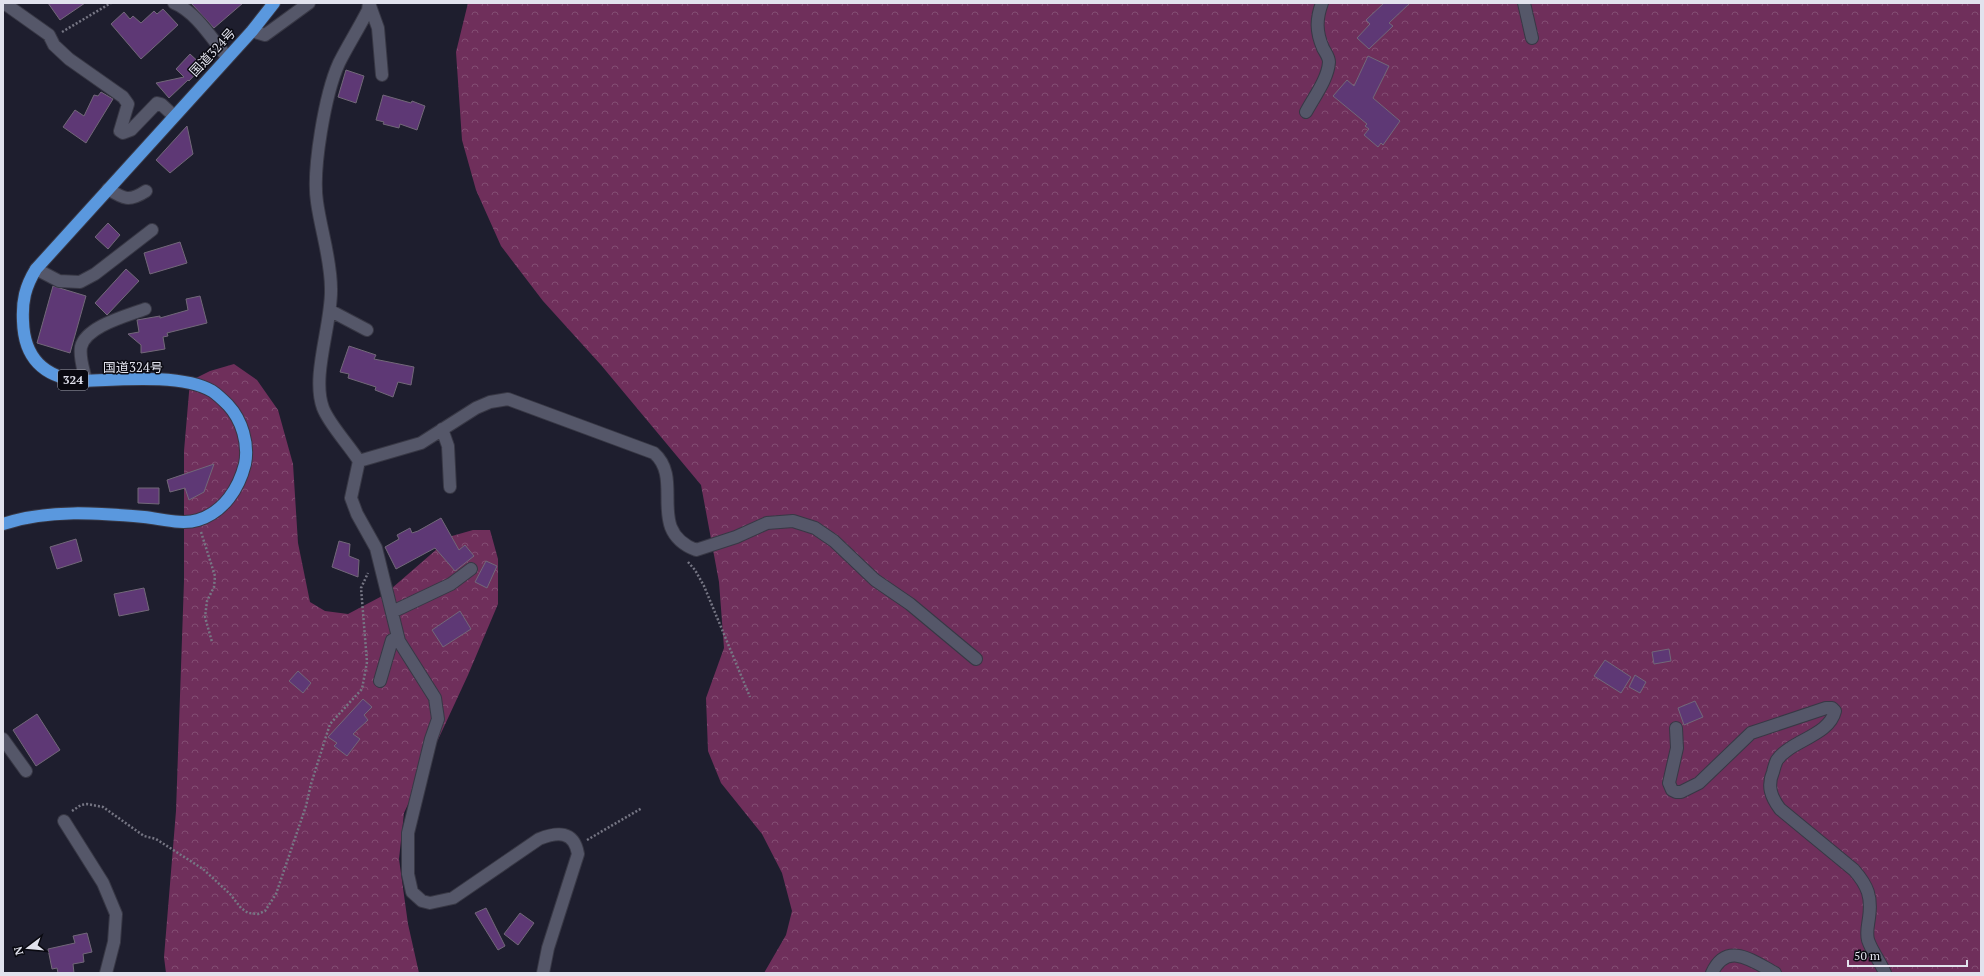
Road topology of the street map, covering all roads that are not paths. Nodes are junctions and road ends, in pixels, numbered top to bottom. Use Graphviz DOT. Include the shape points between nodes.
graph roads {
  1 [pos="4,3"];
  2 [pos="174,3"];
  3 [pos="274,3"];
  4 [pos="309,3"];
  5 [pos="369,3"];
  6 [pos="1322,3"];
  7 [pos="1524,3"];
  8 [pos="252,30"];
  9 [pos="1532,38"];
  10 [pos="227,57"];
  11 [pos="382,75"];
  12 [pos="1306,112"];
  13 [pos="174,116"];
  14 [pos="108,189"];
  15 [pos="146,191"];
  16 [pos="152,230"];
  17 [pos="36,269"];
  18 [pos="145,309"];
  19 [pos="331,311"];
  20 [pos="367,330"];
  21 [pos="86,381"];
  22 [pos="442,430"];
  23 [pos="359,461"];
  24 [pos="450,487"];
  25 [pos="3,524"];
  26 [pos="471,569"];
  27 [pos="392,612"];
  28 [pos="398,637"];
  29 [pos="976,659"];
  30 [pos="380,682"];
  31 [pos="1676,728"];
  32 [pos="3,739"];
  33 [pos="26,771"];
  34 [pos="64,821"];
  35 [pos="106,973"];
  36 [pos="543,973"];
  37 [pos="1712,973"];
  38 [pos="1775,973"];
  39 [pos="1885,973"];
  1 -- 13 [label="street" via="49,35 54,45 69,59 123,97 128,104 120,130 123,133 131,130 157,103"];
  2 -- 10 [label="street" via="183,7 192,16"];
  3 -- 8 [label="highway, 国道324号 / 324"];
  4 -- 8 [label="street" via="266,35"];
  5 -- 11 [label="street" via="378,28"];
  5 -- 19 [label="street" via="368,10 339,64 333,81 323,119 315,183 331,271"];
  6 -- 12 [label="street" via="1317,26 1329,60 1327,72"];
  7 -- 9 [label="street"];
  8 -- 10 [label="highway, 国道324号 / 324"];
  10 -- 13 [label="highway, 国道324号 / 324"];
  13 -- 14 [label="highway, 国道324号 / 324"];
  14 -- 15 [label="street" via="130,199"];
  14 -- 17 [label="highway, 国道324号 / 324"];
  16 -- 17 [label="street" via="95,274 80,282 59,281"];
  17 -- 21 [label="highway, 国道324号 / 324" via="23,299 23,330 27,348 32,357 47,371 66,380"];
  18 -- 21 [label="street" via="100,327 86,338 81,347"];
  19 -- 20 [label="street"];
  19 -- 23 [label="street" via="321,368 321,399 328,417"];
  21 -- 25 [label="highway, 国道324号 / 324" via="179,381 212,391 231,409 243,431 246,458 240,481 234,491 211,514 188,522 94,513 49,515"];
  22 -- 23 [label="street" via="421,443"];
  22 -- 24 [label="street" via="448,446"];
  22 -- 29 [label="street" via="476,408 508,399 654,453 666,468 670,524 674,536 684,546 696,550 736,537 767,523 793,521 815,528 875,580 910,604"];
  23 -- 27 [label="street" via="351,498 376,548"];
  26 -- 27 [label="street" via="451,584"];
  27 -- 28 [label="street"];
  28 -- 30 [label="street" via="392,640"];
  28 -- 36 [label="street" via="435,698 438,719 408,833 408,874 412,892 416,898 430,903 453,898 539,839 555,833 566,836 577,846 578,854 548,948"];
  31 -- 39 [label="street" via="1677,748 1669,784 1672,790 1682,792 1699,783 1750,733 1826,708 1835,711 1833,719 1794,745 1777,760 1770,779 1770,790 1780,809 1854,870 1864,882 1870,902 1868,939"];
  32 -- 33 [label="street"];
  34 -- 35 [label="street" via="103,883 116,914 114,942"];
  37 -- 38 [label="street" via="1725,957 1732,955 1744,957"];
}
